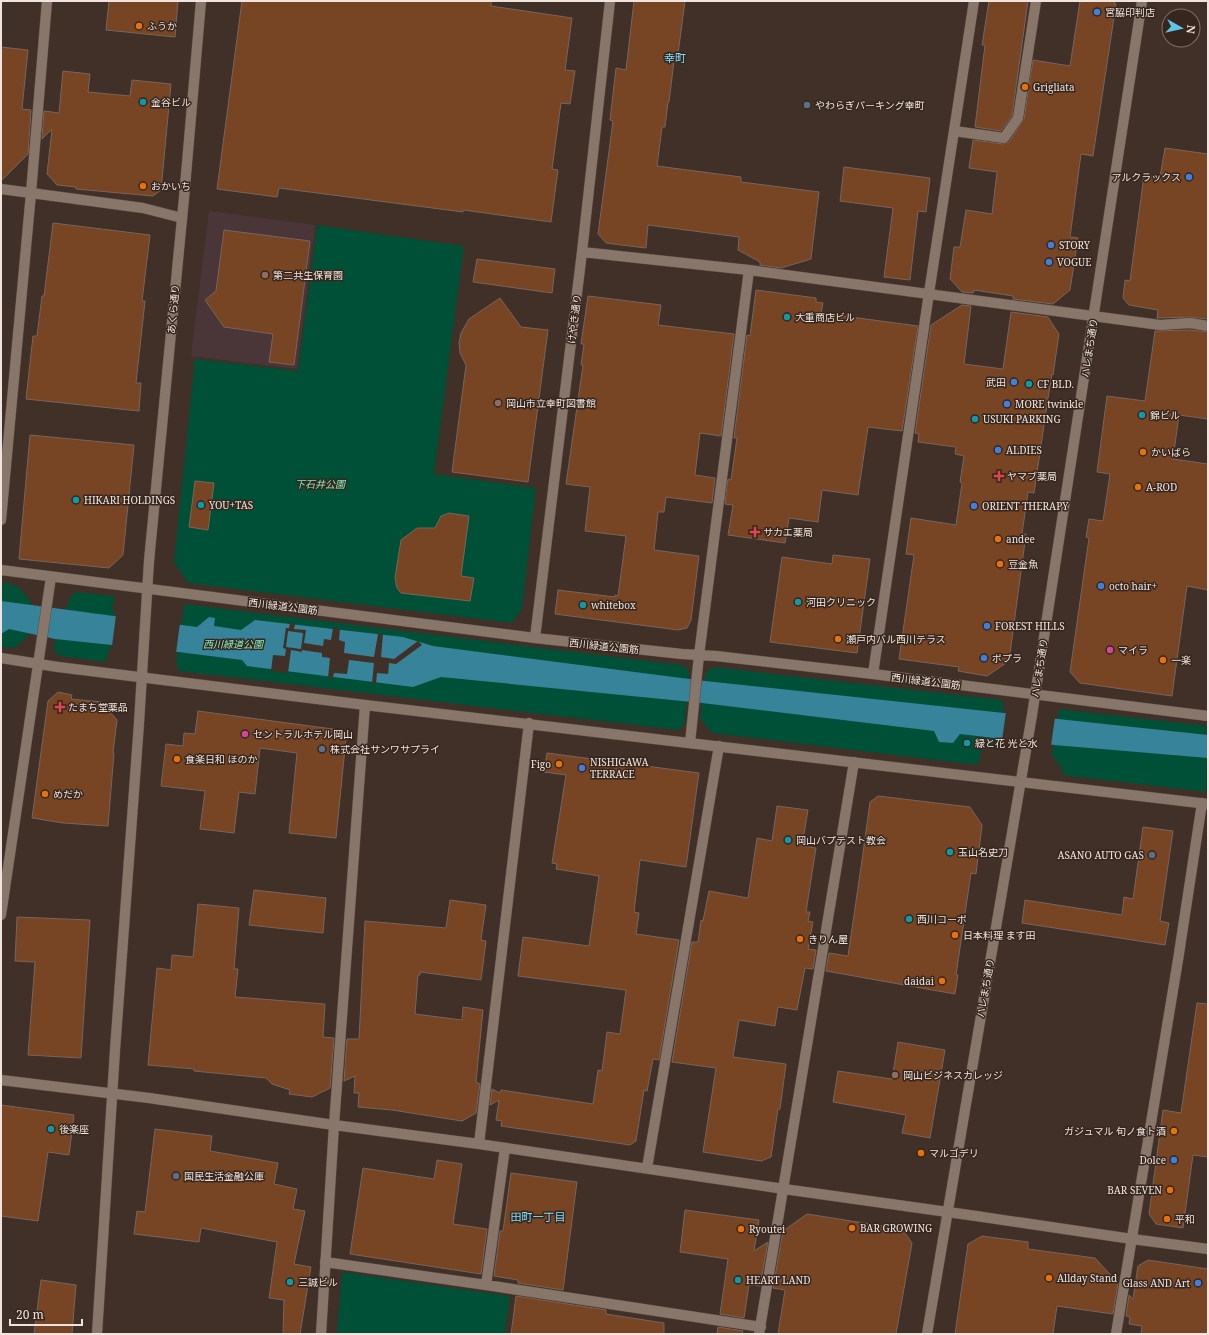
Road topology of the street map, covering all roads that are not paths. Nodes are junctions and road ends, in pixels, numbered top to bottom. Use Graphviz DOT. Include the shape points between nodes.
graph roads {
  1 [pos="47,1"];
  2 [pos="201,1"];
  3 [pos="610,1"];
  4 [pos="974,1"];
  5 [pos="1036,1"];
  6 [pos="1142,1"];
  7 [pos="954,131"];
  8 [pos="1,189"];
  9 [pos="31,194"];
  10 [pos="182,218"];
  11 [pos="582,252"];
  12 [pos="749,270"];
  13 [pos="929,294"];
  14 [pos="1094,316"];
  15 [pos="1208,326"];
  16 [pos="1,520"];
  17 [pos="1,570"];
  18 [pos="51,577"];
  19 [pos="148,589"];
  20 [pos="535,638"];
  21 [pos="699,655"];
  22 [pos="1,658"];
  23 [pos="38,664"];
  24 [pos="873,674"];
  25 [pos="142,677"];
  26 [pos="1035,694"];
  27 [pos="365,705"];
  28 [pos="1208,716"];
  29 [pos="529,723"];
  30 [pos="690,743"];
  31 [pos="719,746"];
  32 [pos="854,762"];
  33 [pos="1021,782"];
  34 [pos="1205,804"];
  35 [pos="1,915"];
  36 [pos="1,1080"];
  37 [pos="113,1094"];
  38 [pos="334,1125"];
  39 [pos="479,1144"];
  40 [pos="505,1148"];
  41 [pos="647,1168"];
  42 [pos="784,1189"];
  43 [pos="948,1212"];
  44 [pos="1132,1239"];
  45 [pos="1208,1249"];
  46 [pos="325,1262"];
  47 [pos="486,1285"];
  48 [pos="760,1330"];
  49 [pos="97,1334"];
  50 [pos="321,1334"];
  51 [pos="927,1334"];
  52 [pos="1116,1334"];
  1 -- 9 [label="street"];
  2 -- 10 [label="street, あくら通り"];
  3 -- 11 [label="street, けやき通り"];
  4 -- 7 [label="street"];
  5 -- 7 [label="street" via="1018,118 1004,138"];
  6 -- 14 [label="street, ハレまち通り"];
  7 -- 13 [label="street"];
  8 -- 9 [label="street"];
  9 -- 10 [label="street" via="143,208"];
  9 -- 16 [label="street"];
  10 -- 19 [label="street, あくら通り"];
  11 -- 12 [label="street"];
  11 -- 20 [label="street, けやき通り"];
  12 -- 13 [label="street"];
  12 -- 21 [label="street"];
  13 -- 14 [label="street"];
  13 -- 24 [label="street"];
  14 -- 15 [label="street" via="1160,325"];
  14 -- 26 [label="street, ハレまち通り"];
  17 -- 18 [label="street, 西川緑道公園筋"];
  18 -- 19 [label="street, 西川緑道公園筋"];
  18 -- 23 [label="street"];
  19 -- 20 [label="street, 西川緑道公園筋"];
  19 -- 25 [label="street, あくら通り"];
  20 -- 21 [label="street, 西川緑道公園筋"];
  21 -- 24 [label="street, 西川緑道公園筋"];
  21 -- 30 [label="street"];
  22 -- 23 [label="street"];
  23 -- 25 [label="street"];
  23 -- 35 [label="street"];
  24 -- 26 [label="street, 西川緑道公園筋"];
  25 -- 27 [label="street"];
  25 -- 37 [label="street, あくら通り"];
  26 -- 28 [label="street, 西川緑道公園筋"];
  26 -- 33 [label="street, ハレまち通り"];
  27 -- 29 [label="street"];
  27 -- 38 [label="street"];
  29 -- 30 [label="street"];
  29 -- 39 [label="street"];
  30 -- 31 [label="street"];
  31 -- 32 [label="street"];
  31 -- 41 [label="street"];
  32 -- 33 [label="street"];
  32 -- 42 [label="street"];
  33 -- 34 [label="street"];
  33 -- 43 [label="street, ハレまち通り"];
  34 -- 44 [label="street"];
  36 -- 37 [label="street"];
  37 -- 38 [label="street"];
  37 -- 49 [label="street, あくら通り"];
  38 -- 39 [label="street"];
  38 -- 46 [label="street"];
  39 -- 40 [label="street"];
  40 -- 41 [label="street"];
  40 -- 47 [label="street"];
  41 -- 42 [label="street"];
  42 -- 43 [label="street"];
  42 -- 48 [label="street"];
  43 -- 44 [label="street"];
  43 -- 51 [label="street, ハレまち通り"];
  44 -- 45 [label="street"];
  44 -- 52 [label="street"];
  46 -- 47 [label="street"];
  46 -- 50 [label="street"];
  47 -- 48 [label="street"];
}
